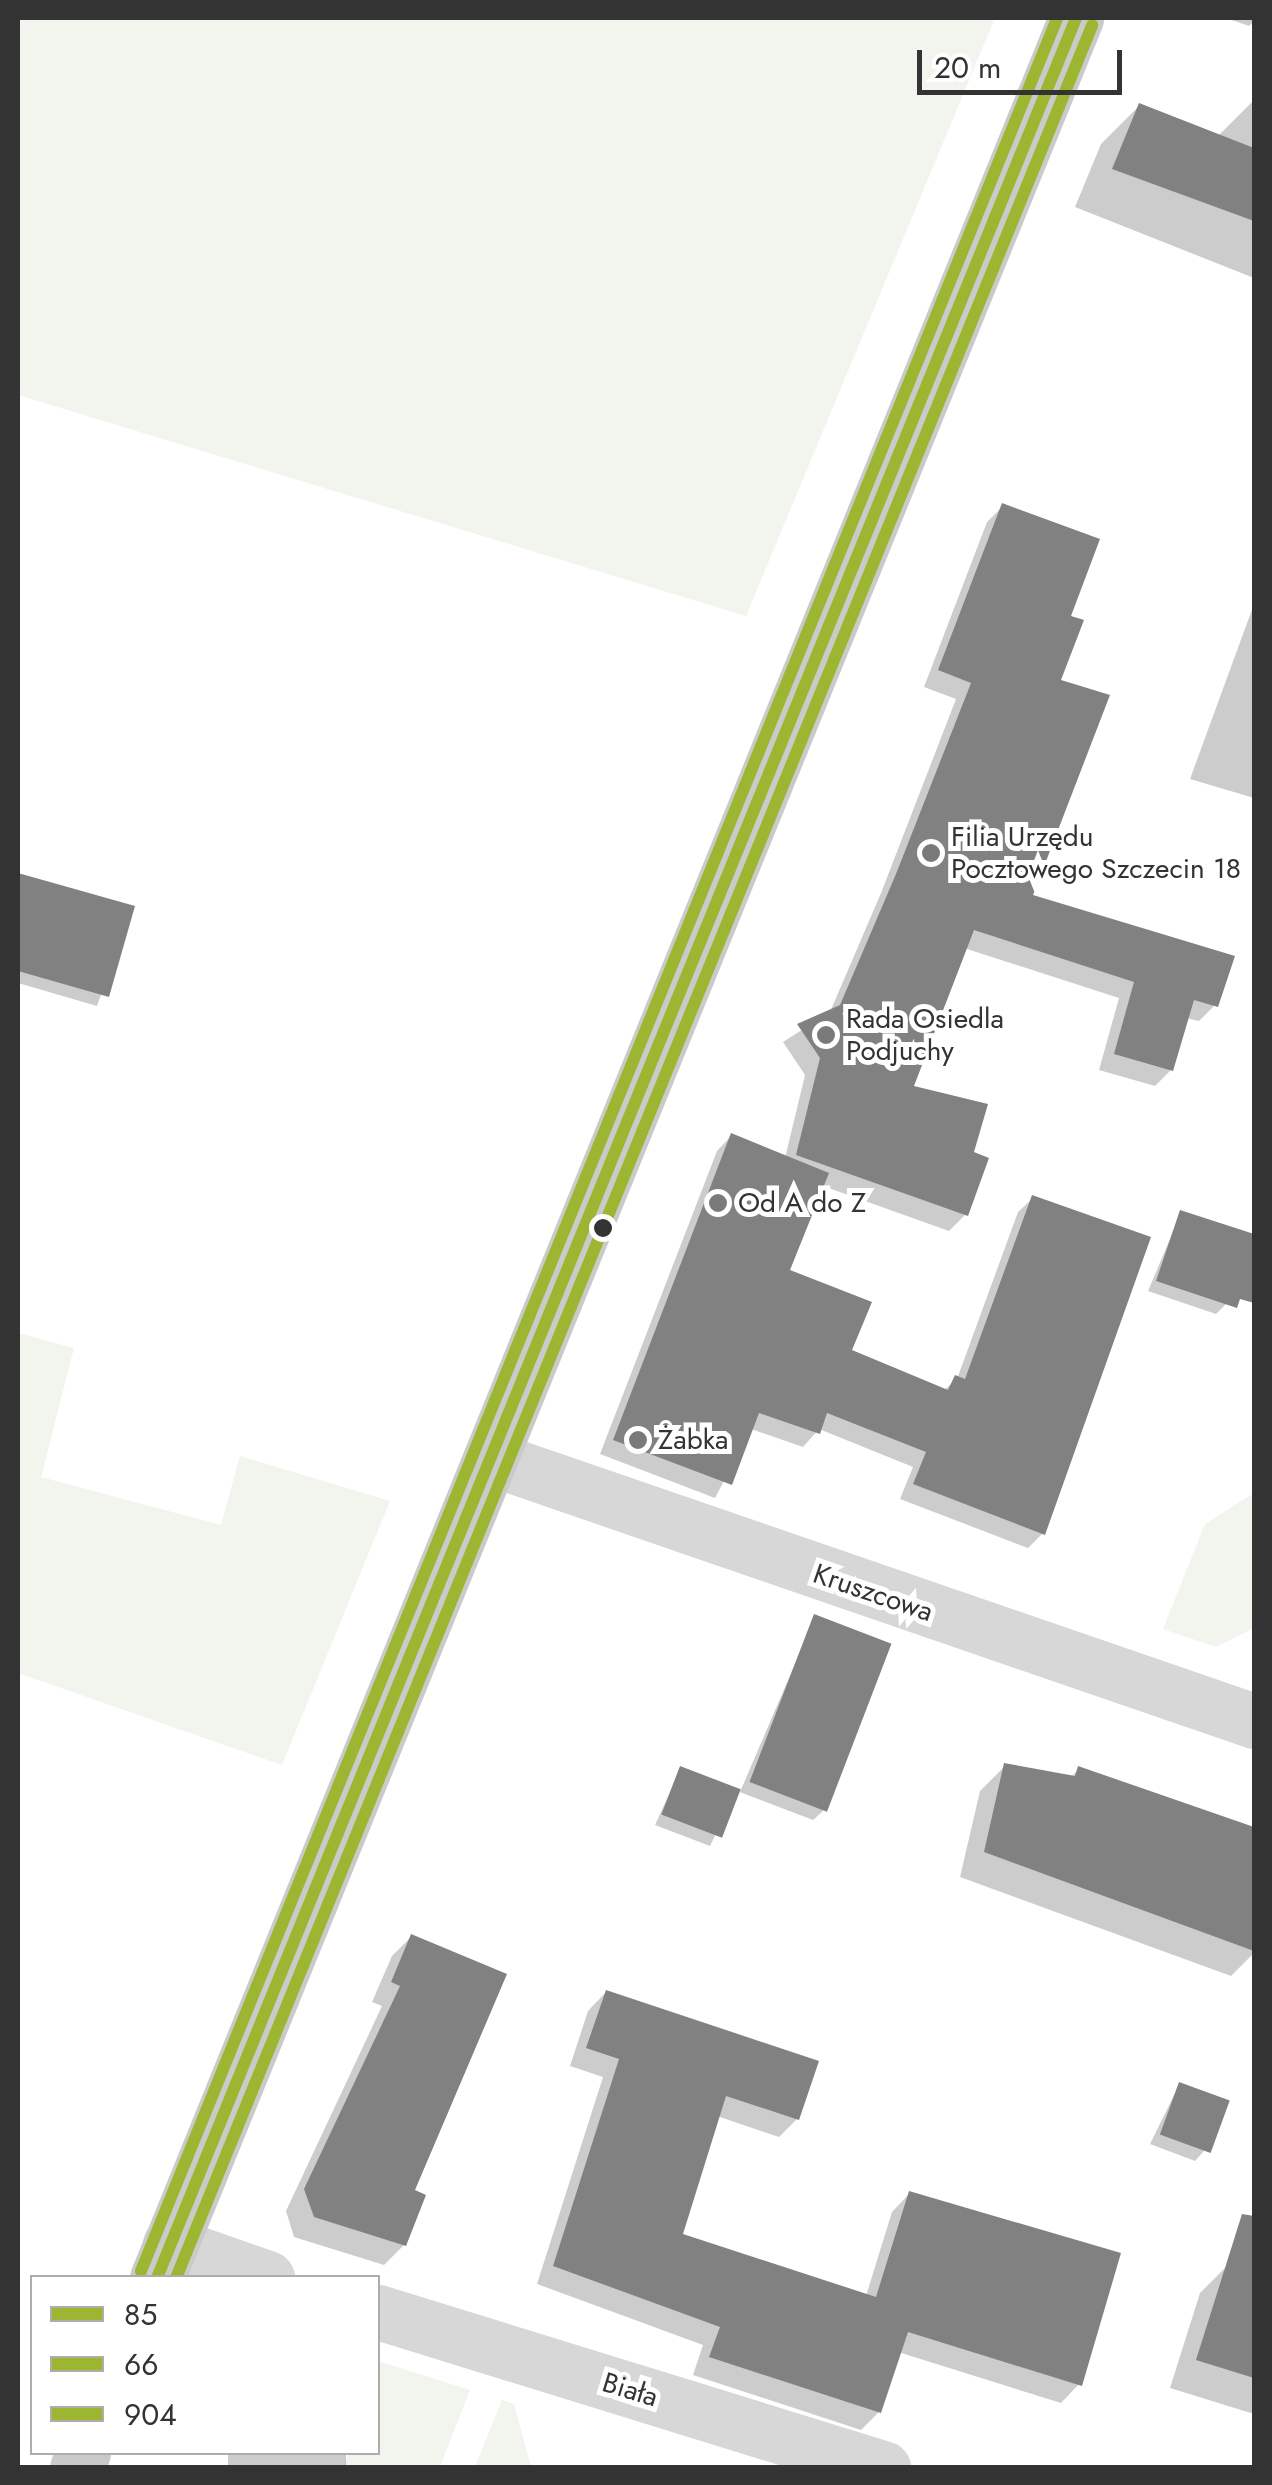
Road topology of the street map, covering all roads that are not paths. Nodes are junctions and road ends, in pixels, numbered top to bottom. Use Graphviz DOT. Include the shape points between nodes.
graph roads {
  1 [pos="1076,18"];
  2 [pos="493,1460"];
  3 [pos="1254,1721"];
  4 [pos="163,2261"];
  5 [pos="249,2275"];
  6 [pos="380,2313"];
  7 [pos="883,2468"];
  1 -- 2 [label="main road"];
  2 -- 3 [label="street, Kruszcowa"];
  2 -- 4 [label="main road"];
  4 -- 5 [label="street"];
  6 -- 7 [label="street, Biała"];
}
